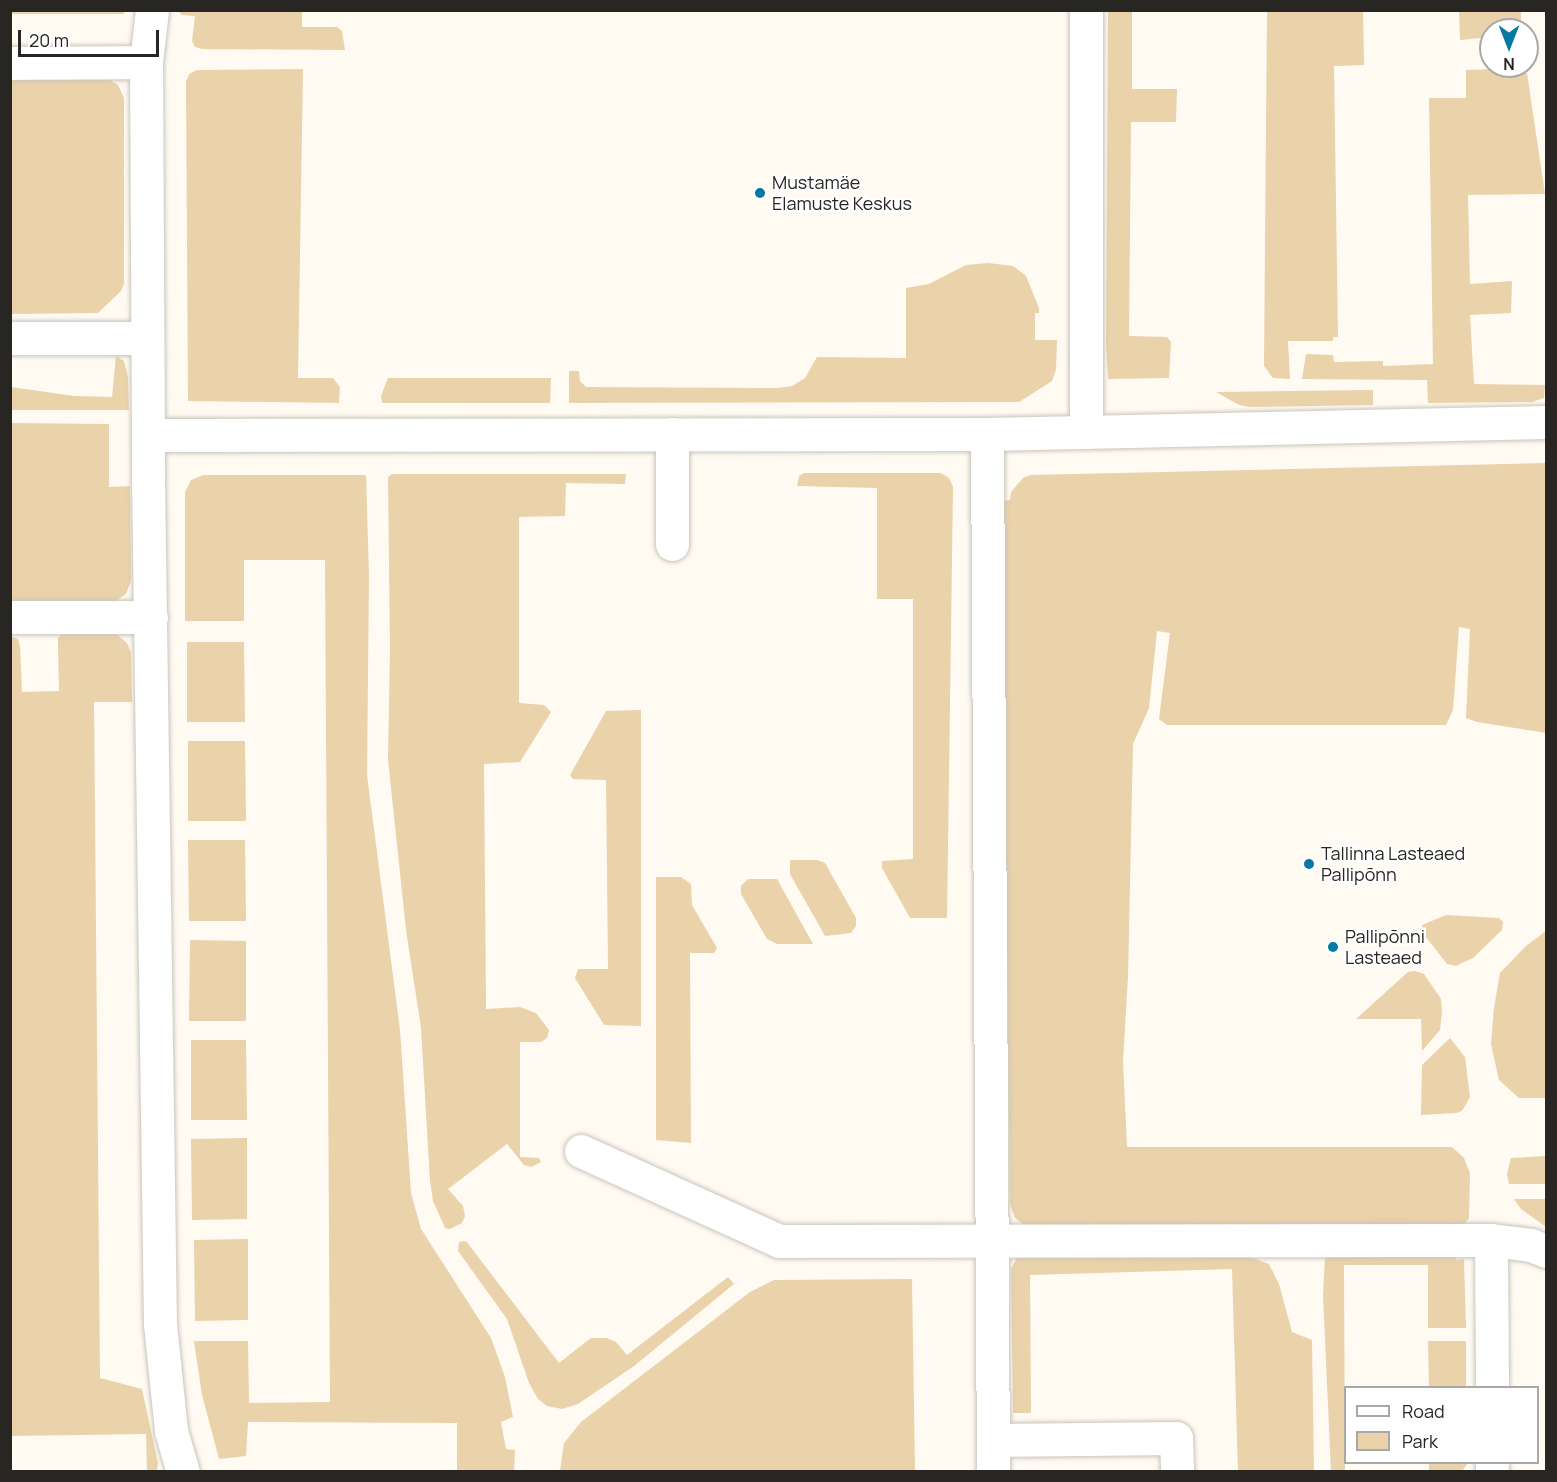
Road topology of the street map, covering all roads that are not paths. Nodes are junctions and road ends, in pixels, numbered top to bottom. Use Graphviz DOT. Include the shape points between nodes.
graph roads {
  1 [pos="152,10"];
  2 [pos="1086,10"];
  3 [pos="146,62"];
  4 [pos="10,63"];
  5 [pos="10,338"];
  6 [pos="147,338"];
  7 [pos="1546,422"];
  8 [pos="1086,432"];
  9 [pos="672,434"];
  10 [pos="987,434"];
  11 [pos="148,435"];
  12 [pos="672,544"];
  13 [pos="10,617"];
  14 [pos="151,617"];
  15 [pos="580,1151"];
  16 [pos="1491,1240"];
  17 [pos="992,1241"];
  18 [pos="1546,1251"];
  19 [pos="1492,1386"];
  20 [pos="993,1456"];
  21 [pos="183,1472"];
  22 [pos="1177,1472"];
  1 -- 3 [label="street"];
  2 -- 8 [label="street"];
  3 -- 4 [label="street"];
  3 -- 6 [label="street"];
  5 -- 6 [label="street"];
  6 -- 11 [label="street"];
  7 -- 8 [label="street"];
  8 -- 10 [label="street"];
  9 -- 10 [label="street"];
  9 -- 11 [label="street"];
  9 -- 12 [label="street"];
  10 -- 17 [label="street"];
  11 -- 14 [label="street"];
  13 -- 14 [label="street"];
  14 -- 21 [label="street" via="160,1324 171,1431"];
  15 -- 17 [label="street" via="779,1241"];
  16 -- 17 [label="street"];
  16 -- 18 [label="street"];
  16 -- 19 [label="street"];
  17 -- 20 [label="street"];
  20 -- 22 [label="street" via="1176,1438"];
}
